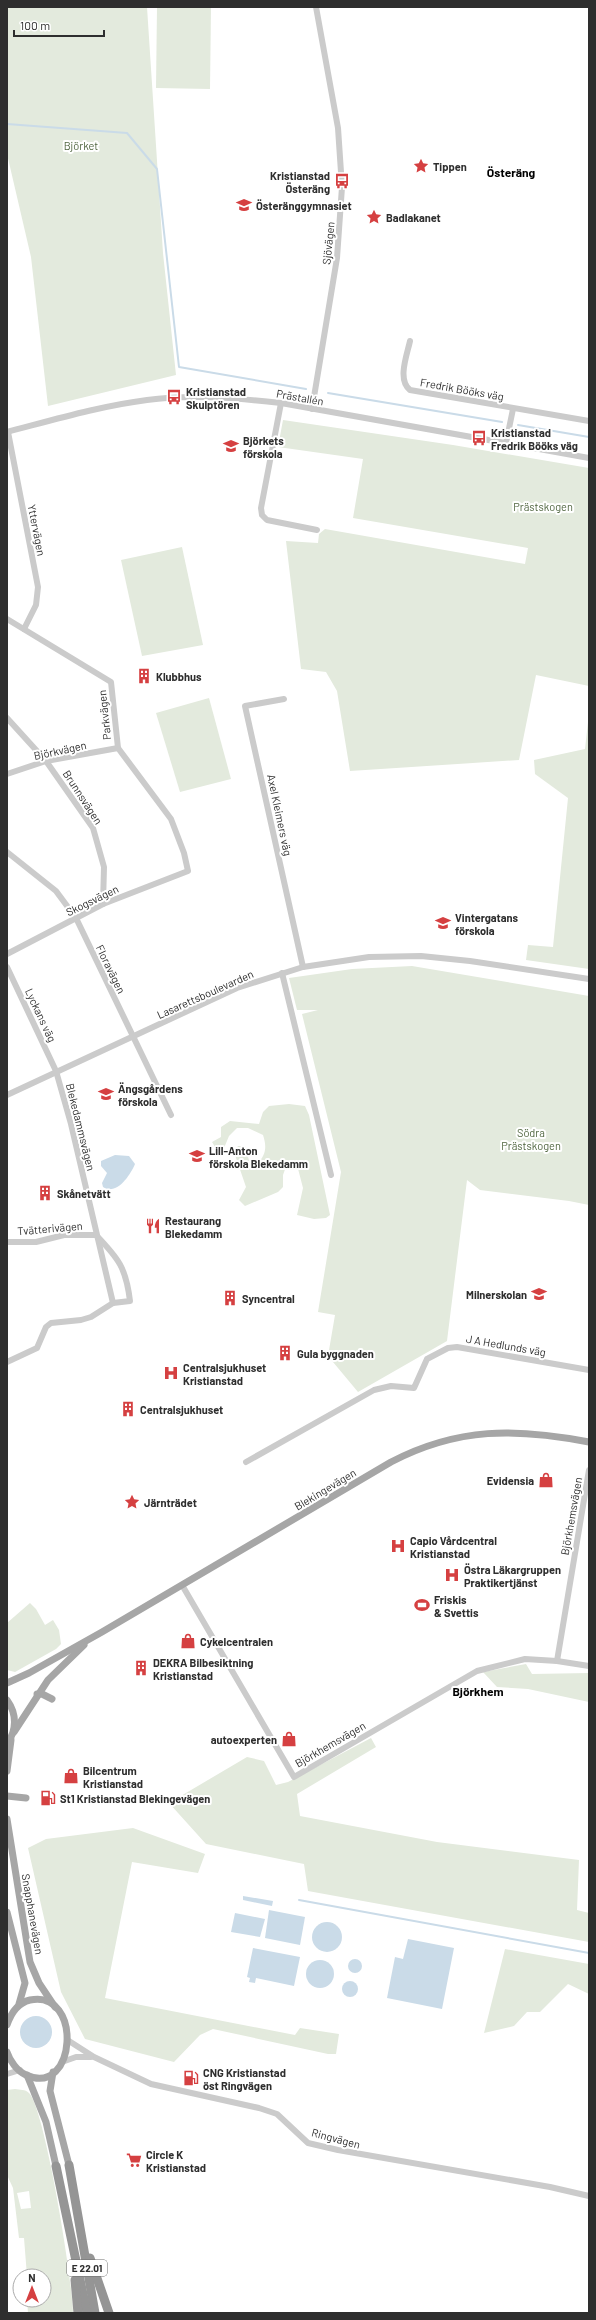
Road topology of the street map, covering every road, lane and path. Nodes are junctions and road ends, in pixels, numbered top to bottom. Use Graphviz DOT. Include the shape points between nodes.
graph roads {
  1 [pos="316,7"];
  2 [pos="410,341"];
  3 [pos="280,402"];
  4 [pos="312,409"];
  5 [pos="513,409"];
  6 [pos="589,421"];
  7 [pos="8,432"];
  8 [pos="506,443"];
  9 [pos="589,458"];
  10 [pos="318,530"];
  11 [pos="7,619"];
  12 [pos="24,629"];
  13 [pos="284,699"];
  14 [pos="7,718"];
  15 [pos="118,748"];
  16 [pos="46,761"];
  17 [pos="7,774"];
  18 [pos="7,852"];
  19 [pos="188,871"];
  20 [pos="103,904"];
  21 [pos="76,918"];
  22 [pos="8,953"];
  23 [pos="7,967"];
  24 [pos="303,967"];
  25 [pos="282,973"];
  26 [pos="589,979"];
  27 [pos="133,1037"];
  28 [pos="56,1071"];
  29 [pos="7,1095"];
  30 [pos="171,1115"];
  31 [pos="331,1175"];
  32 [pos="96,1235"];
  33 [pos="7,1242"];
  34 [pos="113,1303"];
  35 [pos="7,1362"];
  36 [pos="589,1370"];
  37 [pos="589,1442"];
  38 [pos="246,1462"];
  39 [pos="589,1470"];
  40 [pos="182,1585"];
  41 [pos="94,1637"];
  42 [pos="557,1661"];
  43 [pos="589,1666"];
  44 [pos="7,1683"];
  45 [pos="37,1694"];
  46 [pos="52,1699"];
  47 [pos="7,1700"];
  48 [pos="11,1738"];
  49 [pos="7,1771"];
  50 [pos="7,1796"];
  51 [pos="26,1798"];
  52 [pos="7,1820"];
  53 [pos="7,1912"];
  54 [pos="20,2004"];
  55 [pos="55,2007"];
  56 [pos="9,2015"];
  57 [pos="7,2026"];
  58 [pos="68,2041"];
  59 [pos="7,2052"];
  60 [pos="94,2057"];
  61 [pos="62,2062"];
  62 [pos="20,2070"];
  63 [pos="53,2072"];
  64 [pos="7,2074"];
  65 [pos="27,2075"];
  66 [pos="56,2166"];
  67 [pos="69,2166"];
  68 [pos="589,2196"];
  69 [pos="81,2223"];
  70 [pos="70,2235"];
  71 [pos="78,2313"];
  72 [pos="87,2313"];
  73 [pos="95,2313"];
  74 [pos="109,2313"];
  1 -- 4 [label="street, Sjövägen" via="338,128 342,187 337,258"];
  2 -- 5 [label="street, Fredrik Bööks väg" via="403,376 405,385 410,390"];
  3 -- 4 [label="street, Prästallén"];
  3 -- 7 [label="street, Prästallén" via="193,396 146,400"];
  3 -- 10 [label="street" via="261,508 262,515 267,520"];
  4 -- 8 [label="street, Prästallén"];
  5 -- 6 [label="street, Fredrik Bööks väg"];
  5 -- 8 [label="street, Fredrik Bööks väg"];
  7 -- 12 [label="street, Yttervägen" via="38,587 36,605"];
  8 -- 9 [label="street, Prästallén"];
  11 -- 12 [label="street, Parkvägen"];
  12 -- 15 [label="street, Parkvägen" via="111,682"];
  13 -- 24 [label="street, Axel Kleimers väg" via="245,706"];
  14 -- 16 [label="street, Brunnsvägen"];
  15 -- 16 [label="street, Björkvägen"];
  15 -- 19 [label="street, Parkvägen" via="171,819"];
  16 -- 17 [label="street, Björkvägen"];
  16 -- 20 [label="street, Brunnsvägen" via="93,828 104,867"];
  18 -- 21 [label="street, Floravägen" via="56,890"];
  19 -- 20 [label="street, Skogsvägen"];
  20 -- 21 [label="street, Skogsvägen"];
  21 -- 22 [label="street, Skogsvägen"];
  21 -- 27 [label="street, Floravägen"];
  23 -- 28 [label="street, Lyckans väg"];
  24 -- 25 [label="street, Lasarettsboulevarden"];
  24 -- 26 [label="street, Lasarettsboulevarden" via="369,957 421,956"];
  25 -- 27 [label="street, Lasarettsboulevarden" via="237,988"];
  25 -- 31 [label="street"];
  27 -- 28 [label="street, Lasarettsboulevarden"];
  27 -- 30 [label="street, Floravägen"];
  28 -- 29 [label="street, Lasarettsboulevarden"];
  28 -- 32 [label="street, Blekedammsvägen" via="71,1124"];
  32 -- 33 [label="street, Tvätterivägen" via="64,1235 36,1242"];
  32 -- 34 [label="street, Blekedammsvägen"];
  32 -- 34 [label="street" via="117,1256 128,1278 130,1301"];
  34 -- 35 [label="street" via="92,1317 51,1323 46,1327 37,1348"];
  36 -- 38 [label="street, J A Hedlunds väg" via="469,1349 448,1348 427,1360 414,1388 392,1386 374,1390"];
  37 -- 40 [label="main road, Blekingevägen" via="504,1431 469,1435 426,1445 391,1462"];
  39 -- 42 [label="street, Björkhemsvägen"];
  40 -- 41 [label="main road, Blekingevägen"];
  40 -- 42 [label="street, Björkhemsvägen" via="294,1777 477,1671 524,1659"];
  41 -- 44 [label="main road, Blekingevägen"];
  41 -- 45 [label="main road, Blekingevägen" via="61,1665"];
  42 -- 43 [label="street, Björkhemsvägen"];
  45 -- 46 [label="main road"];
  45 -- 48 [label="main road, Blekingevägen"];
  47 -- 48 [label="main road" via="14,1713"];
  48 -- 49 [label="main road"];
  50 -- 51 [label="main road"];
  52 -- 55 [label="main road, Snapphanevägen" via="30,1962 39,1983"];
  53 -- 54 [label="main road, Snapphanevägen" via="25,1983"];
  54 -- 55 [label="main road" via="40,2000"];
  54 -- 56 [label="main road"];
  55 -- 58 [label="main road, Snapphanevägen" via="67,2027"];
  56 -- 57 [label="main road"];
  58 -- 60 [label="street, Ringvägen"];
  58 -- 61 [label="main road"];
  59 -- 62 [label="main road"];
  60 -- 61 [label="street, Ringvägen" via="76,2057"];
  60 -- 68 [label="street, Ringvägen" via="151,2084 277,2114 308,2143"];
  61 -- 63 [label="main road"];
  62 -- 64 [label="street"];
  62 -- 65 [label="main road"];
  63 -- 65 [label="main road" via="42,2077"];
  63 -- 67 [label="main road, E 22.01" via="50,2091"];
  65 -- 66 [label="main road, E 22.01" via="46,2122"];
  66 -- 70 [label="highway, E 22.01"];
  67 -- 69 [label="highway, E 22.01"];
  69 -- 73 [label="highway, E 22.01"];
  69 -- 74 [label="highway" via="96,2278"];
  70 -- 71 [label="highway"];
  70 -- 72 [label="highway, E 22.01"];
}
